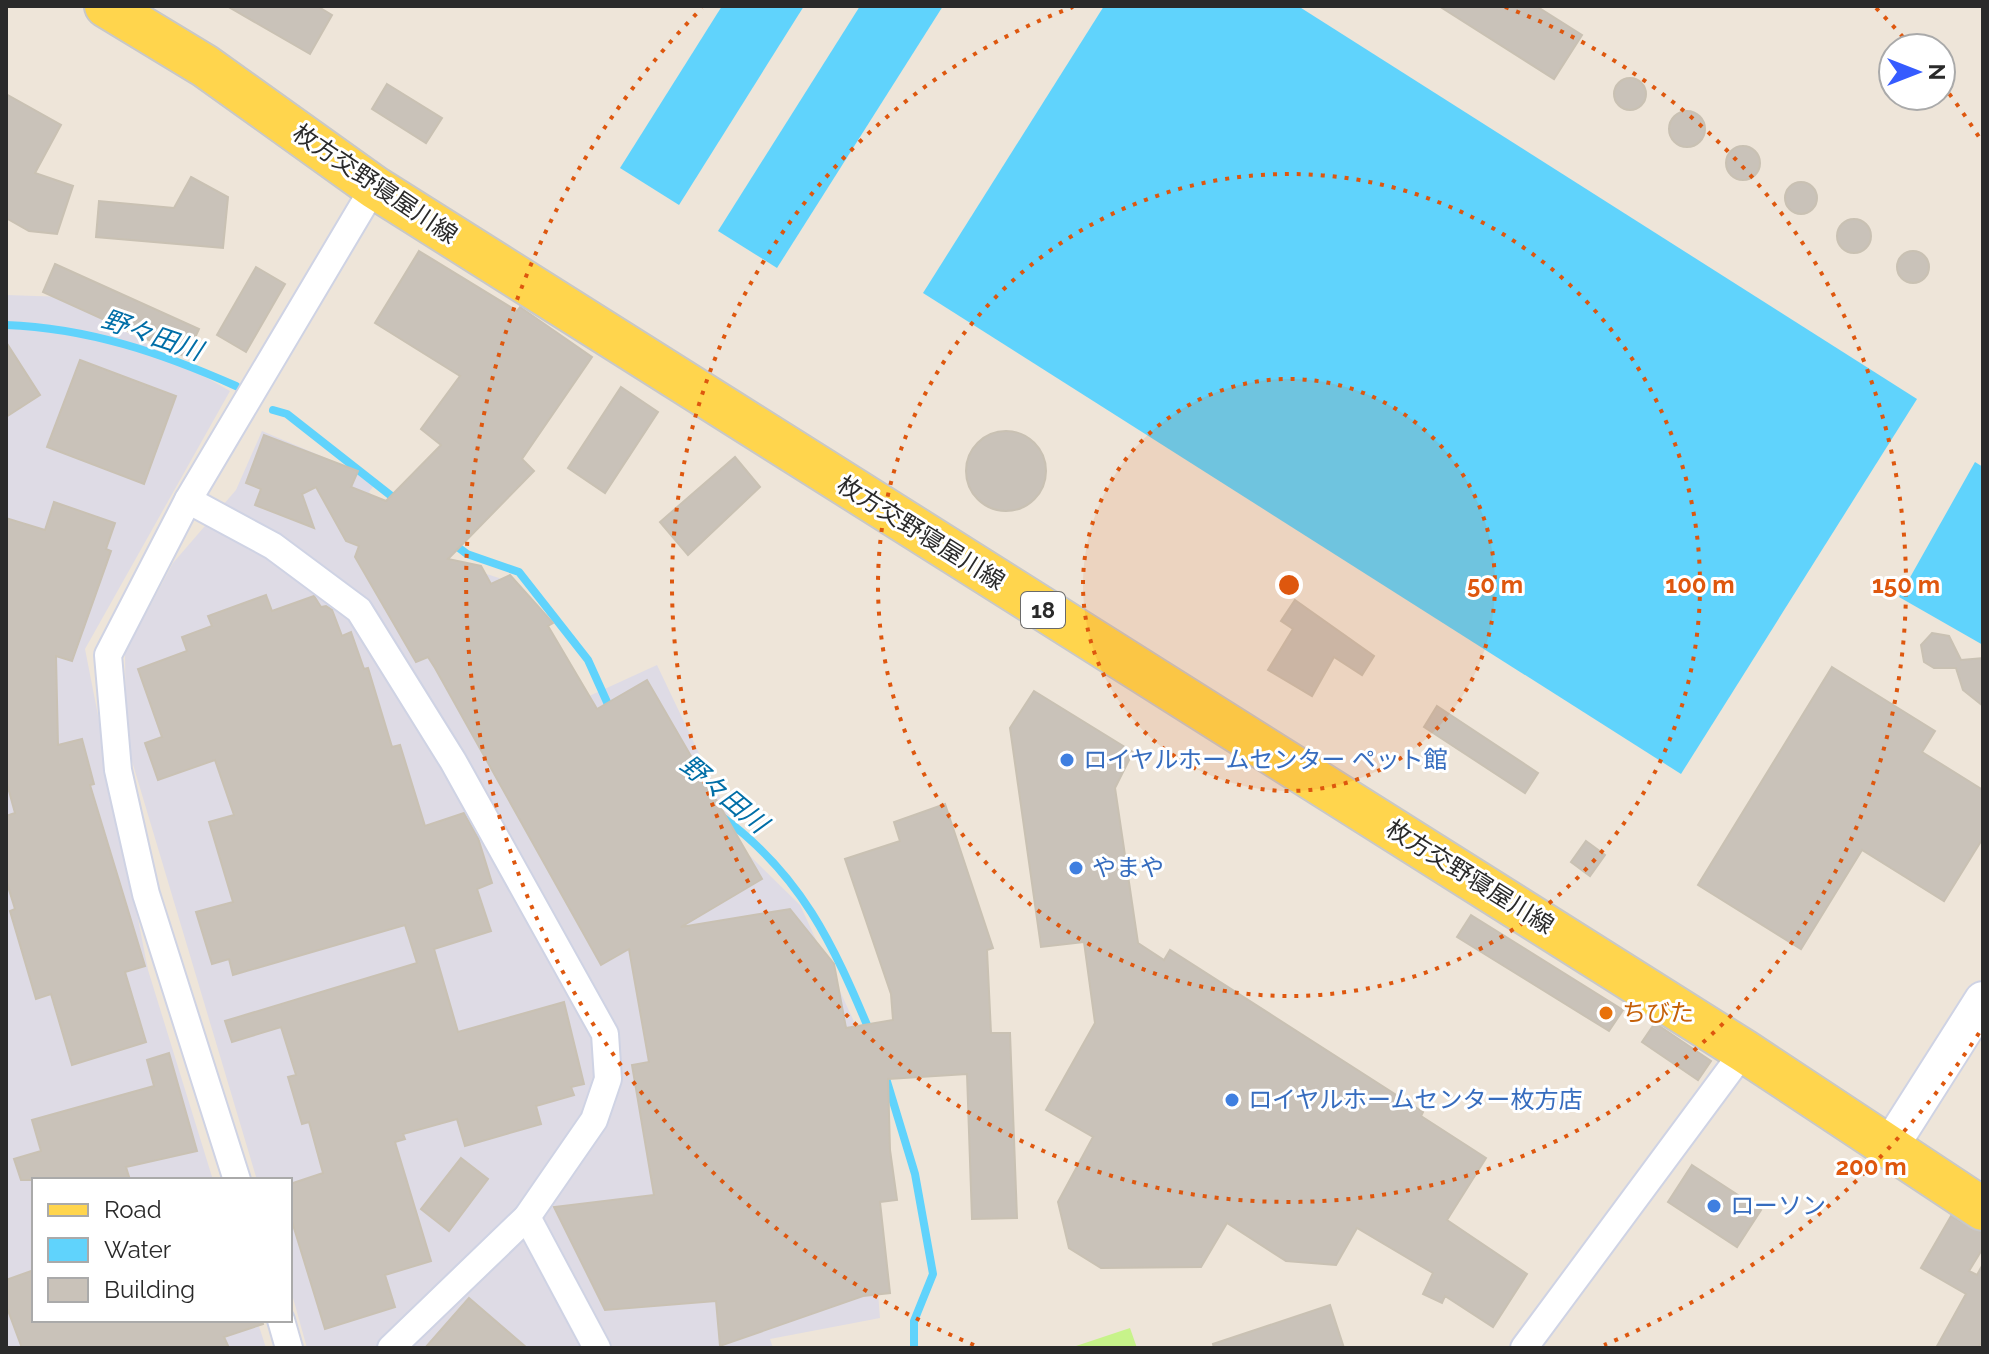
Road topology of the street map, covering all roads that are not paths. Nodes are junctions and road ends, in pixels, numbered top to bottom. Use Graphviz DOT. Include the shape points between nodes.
graph roads {
  1 [pos="106,6"];
  2 [pos="374,187"];
  3 [pos="188,500"];
  4 [pos="1983,1000"];
  5 [pos="1744,1051"];
  6 [pos="1889,1148"];
  7 [pos="236,1178"];
  8 [pos="1983,1209"];
  9 [pos="527,1217"];
  10 [pos="282,1322"];
  11 [pos="289,1348"];
  12 [pos="391,1348"];
  13 [pos="597,1348"];
  14 [pos="1524,1348"];
  1 -- 2 [label="main road, 枚方交野寝屋川線 / 18" via="205,66"];
  2 -- 3 [label="street"];
  2 -- 5 [label="main road, 枚方交野寝屋川線 / 18"];
  3 -- 7 [label="street" via="108,655 118,770 146,894"];
  3 -- 9 [label="street" via="273,546 359,610 453,761 605,1034 608,1079 594,1120"];
  4 -- 6 [label="street"];
  5 -- 6 [label="main road, 枚方交野寝屋川線 / 18"];
  5 -- 14 [label="street"];
  6 -- 8 [label="main road, 枚方交野寝屋川線 / 18"];
  9 -- 12 [label="street"];
  9 -- 13 [label="street"];
  10 -- 11 [label="street"];
}
